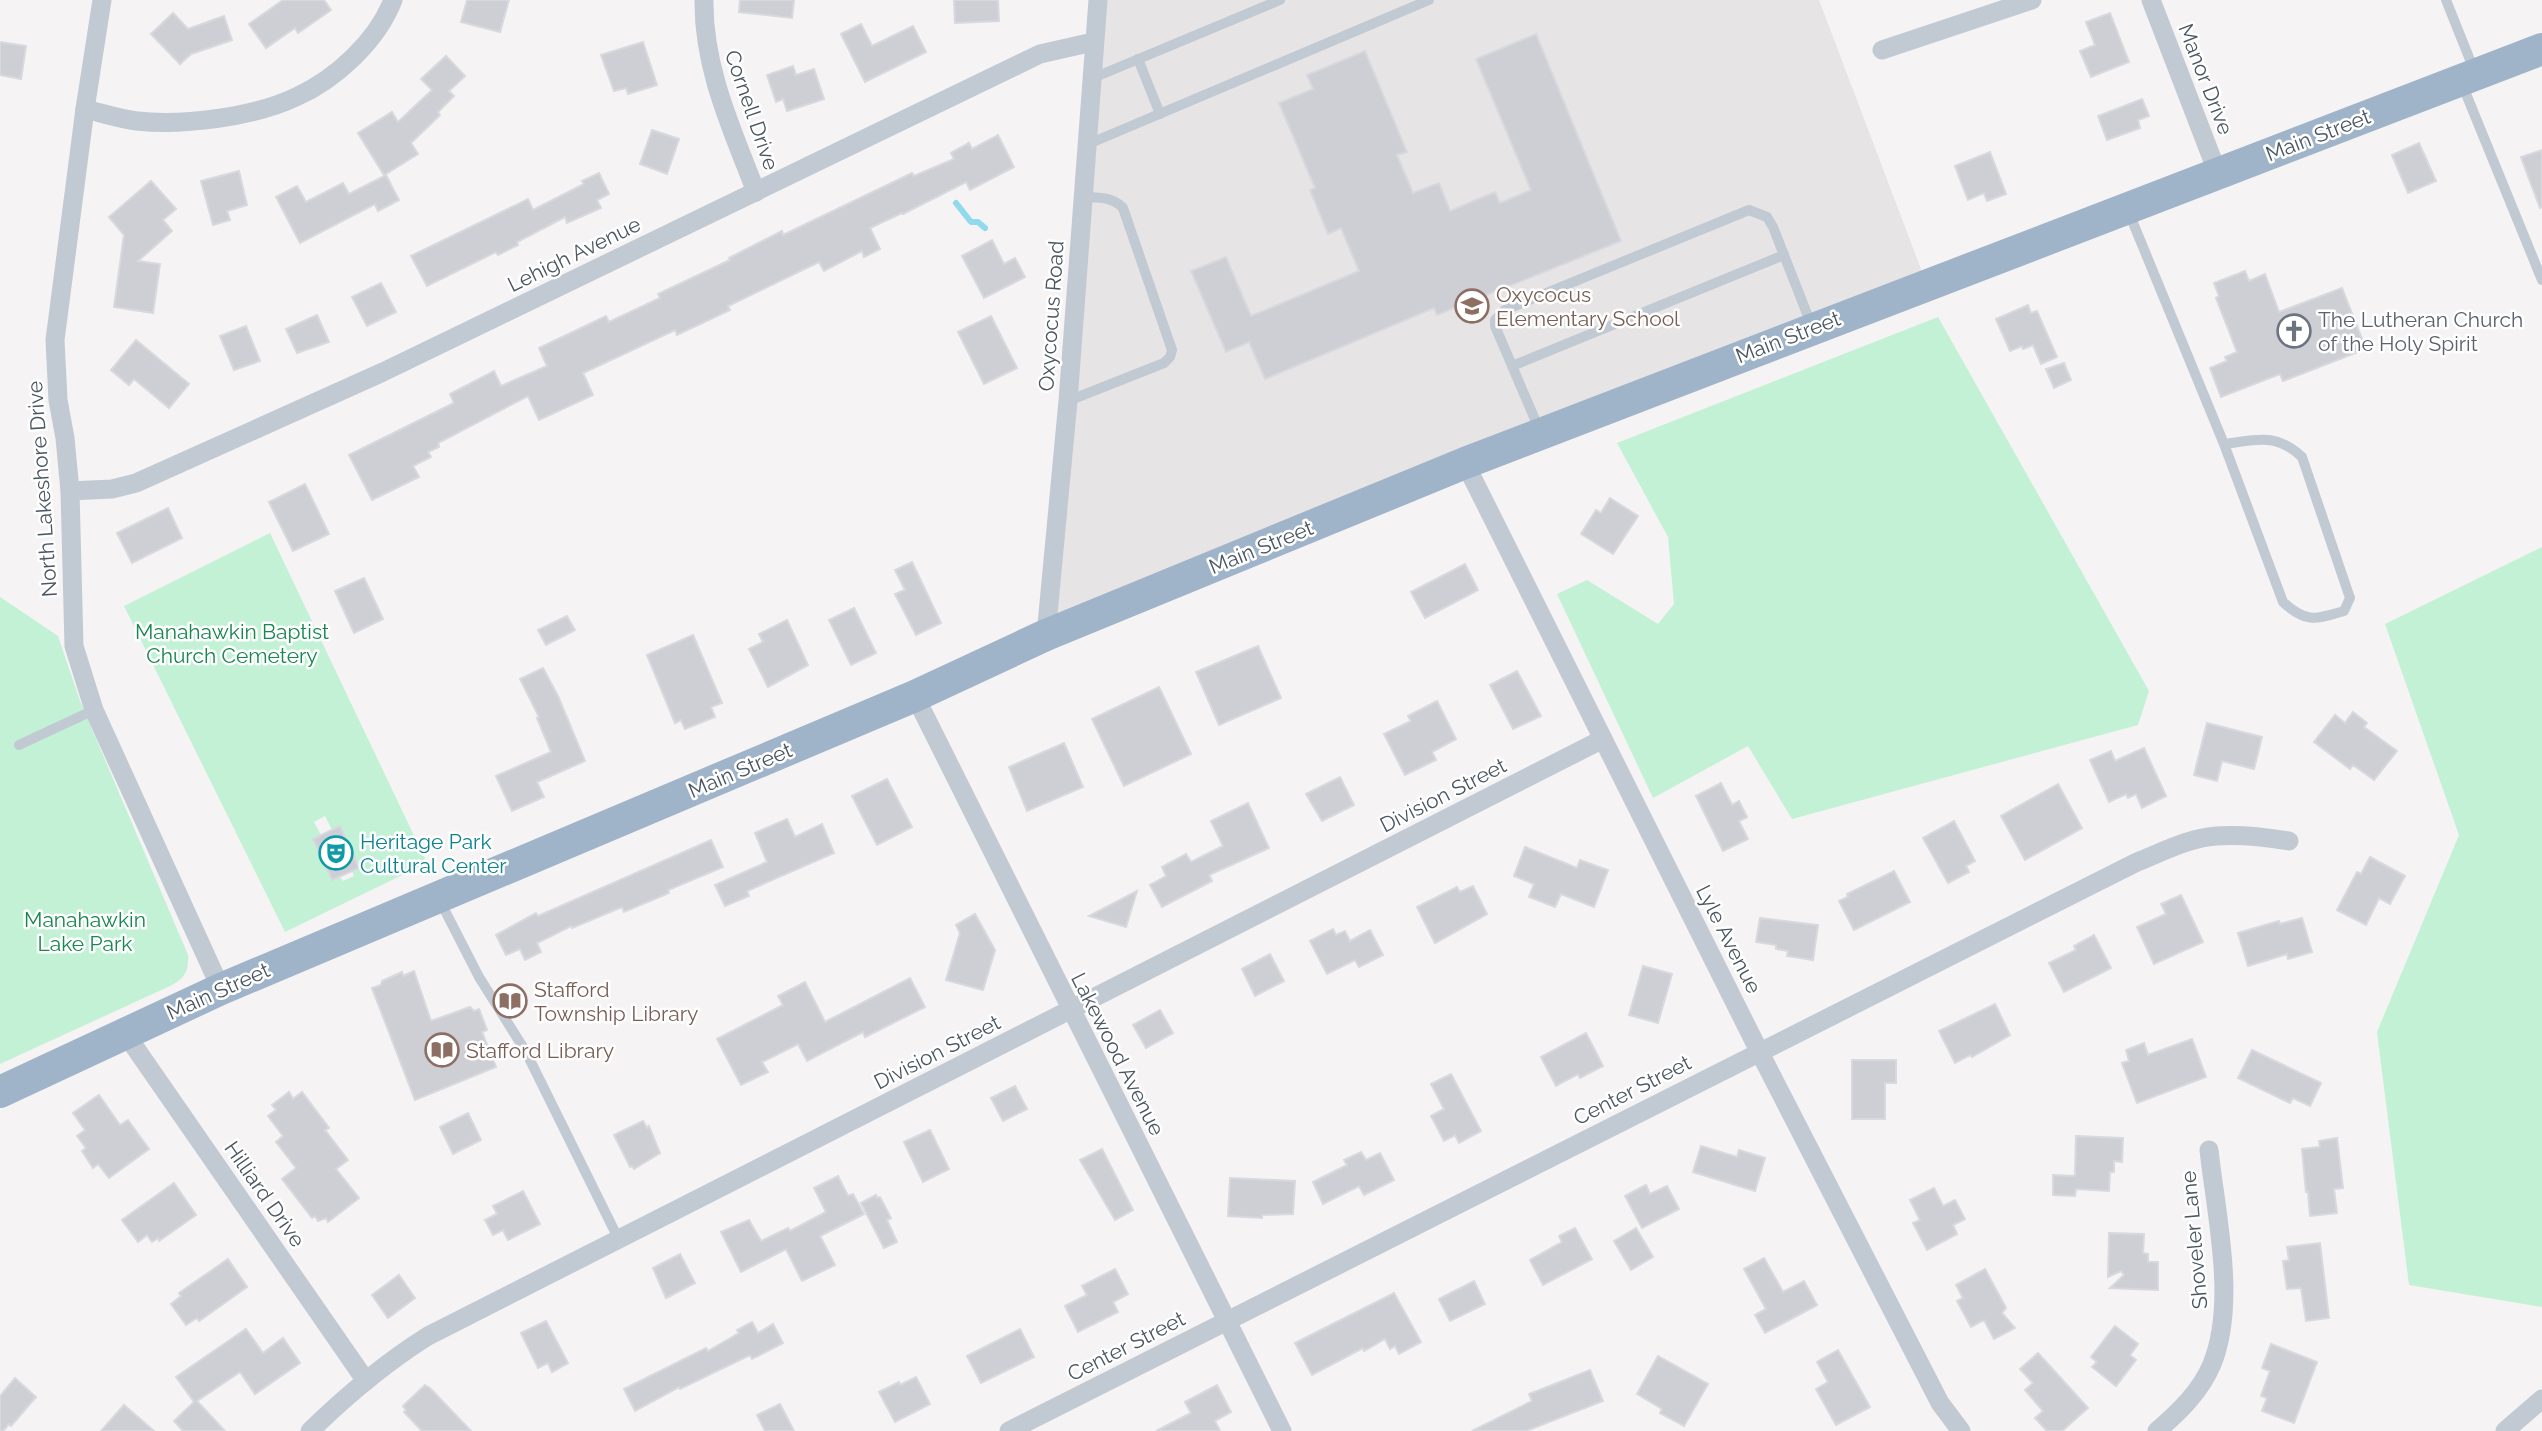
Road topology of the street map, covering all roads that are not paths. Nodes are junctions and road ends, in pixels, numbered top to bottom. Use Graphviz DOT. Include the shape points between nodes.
graph roads {
  1 [pos="102,0"];
  2 [pos="393,0"];
  3 [pos="704,0"];
  4 [pos="1098,0"];
  5 [pos="1280,0"];
  6 [pos="1429,0"];
  7 [pos="2032,0"];
  8 [pos="2151,0"];
  9 [pos="2446,0"];
  10 [pos="1093,42"];
  11 [pos="2542,49"];
  12 [pos="1882,50"];
  13 [pos="1138,59"];
  14 [pos="2468,77"];
  15 [pos="1090,79"];
  16 [pos="85,109"];
  17 [pos="1160,114"];
  18 [pos="1086,146"];
  19 [pos="2218,174"];
  20 [pos="756,192"];
  21 [pos="1082,197"];
  22 [pos="2128,209"];
  23 [pos="1784,255"];
  24 [pos="2542,280"];
  25 [pos="1812,328"];
  26 [pos="1512,366"];
  27 [pos="1068,401"];
  28 [pos="1540,432"];
  29 [pos="2224,444"];
  30 [pos="1465,463"];
  31 [pos="70,491"];
  32 [pos="1046,635"];
  33 [pos="915,696"];
  34 [pos="94,710"];
  35 [pos="1603,739"];
  36 [pos="19,745"];
  37 [pos="2289,841"];
  38 [pos="438,897"];
  39 [pos="221,989"];
  40 [pos="1070,1010"];
  41 [pos="125,1033"];
  42 [pos="1759,1051"];
  43 [pos="0,1092"];
  44 [pos="2209,1150"];
  45 [pos="618,1238"];
  46 [pos="1226,1321"];
  47 [pos="366,1381"];
  48 [pos="2542,1399"];
  49 [pos="310,1431"];
  50 [pos="1009,1431"];
  51 [pos="1282,1431"];
  52 [pos="1961,1431"];
  53 [pos="2157,1431"];
  54 [pos="2505,1431"];
  1 -- 16 [label="street, North Lakeshore Drive"];
  2 -- 16 [label="street" via="379,27 341,68 319,85 271,107 155,122"];
  3 -- 20 [label="street, Cornell Drive" via="709,58"];
  4 -- 10 [label="street, Oxycocus Road"];
  5 -- 13 [label="lane"];
  6 -- 17 [label="lane"];
  7 -- 12 [label="street"];
  8 -- 19 [label="street, Manor Drive"];
  9 -- 14 [label="lane"];
  10 -- 15 [label="street, Oxycocus Road"];
  10 -- 20 [label="street, Lehigh Avenue" via="1040,54"];
  11 -- 14 [label="highway, Main Street"];
  13 -- 15 [label="lane"];
  13 -- 17 [label="lane"];
  14 -- 19 [label="highway, Main Street"];
  14 -- 24 [label="lane"];
  15 -- 18 [label="street, Oxycocus Road"];
  16 -- 31 [label="street, North Lakeshore Drive" via="55,340"];
  17 -- 18 [label="lane"];
  18 -- 21 [label="street, Oxycocus Road"];
  19 -- 22 [label="highway, Main Street"];
  20 -- 31 [label="street, Lehigh Avenue" via="383,372 136,483"];
  21 -- 27 [label="street, Oxycocus Road"];
  21 -- 27 [label="lane" via="1109,199 1123,208 1172,350 1164,363"];
  22 -- 25 [label="highway, Main Street"];
  22 -- 29 [label="lane"];
  23 -- 25 [label="lane"];
  23 -- 26 [label="lane"];
  23 -- 26 [label="lane" via="1767,218 1749,210 1505,310 1495,326"];
  25 -- 28 [label="highway, Main Street"];
  26 -- 28 [label="lane"];
  27 -- 32 [label="street, Oxycocus Road"];
  28 -- 30 [label="highway, Main Street"];
  29 -- 29 [label="lane" via="2283,602 2297,614 2318,619 2344,611 2350,598 2302,457 2288,445 2268,439"];
  30 -- 32 [label="highway, Main Street"];
  30 -- 35 [label="street, Lyle Avenue"];
  31 -- 34 [label="street, North Lakeshore Drive" via="74,646"];
  32 -- 33 [label="highway, Main Street"];
  33 -- 38 [label="highway, Main Street"];
  33 -- 40 [label="street, Lakewood Avenue"];
  34 -- 36 [label="lane"];
  34 -- 39 [label="street, North Lakeshore Drive"];
  35 -- 40 [label="street, Division Street"];
  35 -- 42 [label="street, Lyle Avenue"];
  37 -- 42 [label="street, Center Street" via="2214,836 2172,847"];
  38 -- 39 [label="highway, Main Street"];
  38 -- 45 [label="lane" via="479,977 526,1052"];
  39 -- 41 [label="highway, Main Street"];
  40 -- 45 [label="street, Division Street"];
  40 -- 46 [label="street, Lakewood Avenue"];
  41 -- 43 [label="highway, Main Street"];
  41 -- 47 [label="street, Hilliard Drive"];
  42 -- 46 [label="street, Center Street"];
  42 -- 52 [label="street, Lyle Avenue" via="1940,1403"];
  44 -- 53 [label="street, Shoveler Lane" via="2224,1285 2219,1342 2198,1389"];
  45 -- 47 [label="street, Division Street" via="428,1336"];
  46 -- 50 [label="street, Center Street"];
  46 -- 51 [label="street, Lakewood Avenue"];
  47 -- 49 [label="street, Division Street"];
  48 -- 54 [label="street"];
}
